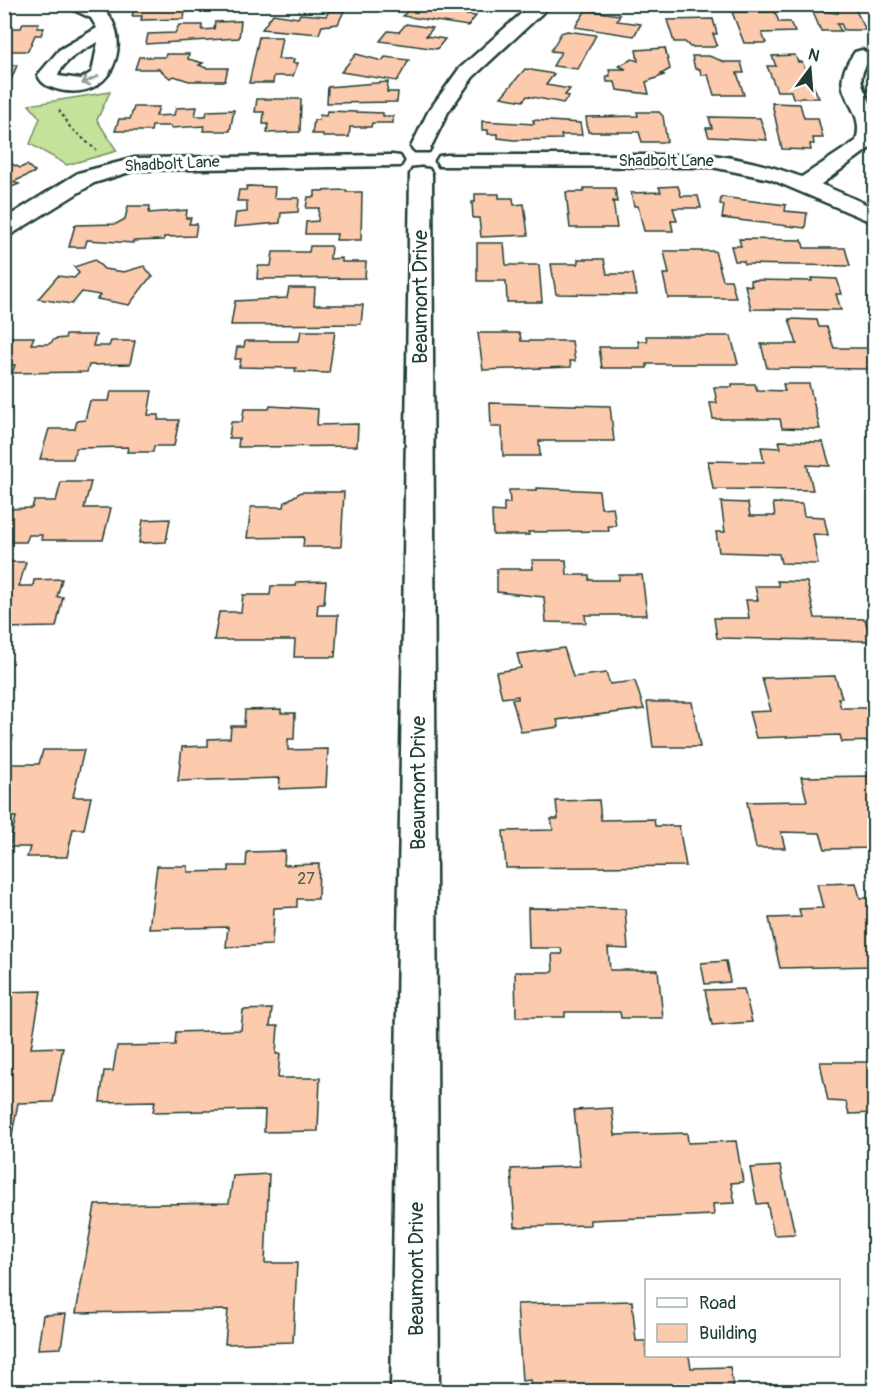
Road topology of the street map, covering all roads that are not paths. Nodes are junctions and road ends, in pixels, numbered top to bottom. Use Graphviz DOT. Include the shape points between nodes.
graph roads {
  1 [pos="70,4"];
  2 [pos="543,4"];
  3 [pos="107,30"];
  4 [pos="862,56"];
  5 [pos="420,161"];
  6 [pos="808,183"];
  7 [pos="874,216"];
  8 [pos="4,228"];
  9 [pos="415,1392"];
  1 -- 3 [label="street" via="101,16"];
  2 -- 5 [label="street, Beaumont Drive" via="466,73 438,112"];
  3 -- 3 [label="street, one-way" via="99,77 67,86 50,80 51,69 74,48"];
  4 -- 6 [label="street" via="850,69 849,81 869,127 865,144"];
  5 -- 6 [label="street, Shadbolt Lane" via="712,160 756,166"];
  5 -- 8 [label="street, Shadbolt Lane" via="135,164 86,178"];
  5 -- 9 [label="street, Beaumont Drive"];
  6 -- 7 [label="street, Shadbolt Lane"];
}
